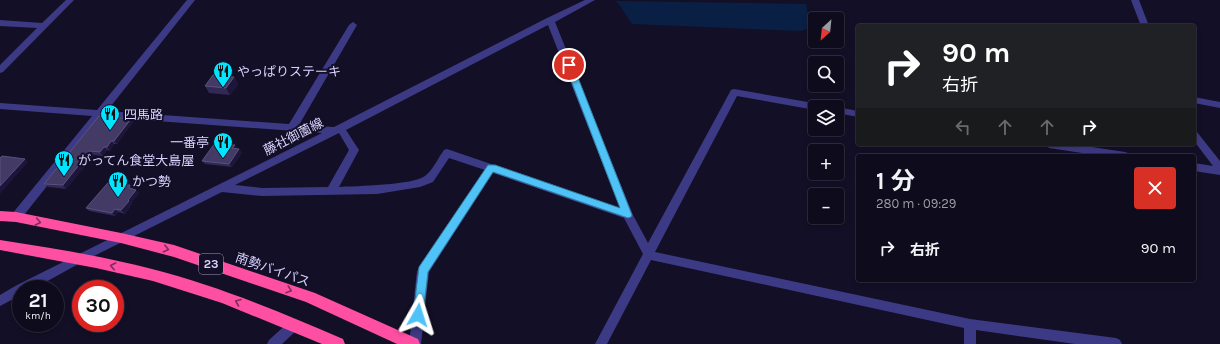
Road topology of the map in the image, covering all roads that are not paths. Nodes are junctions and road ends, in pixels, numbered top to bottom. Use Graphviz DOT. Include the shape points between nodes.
graph roads {
  1 [pos="70,0"];
  2 [pos="191,0"];
  3 [pos="590,0"];
  4 [pos="1135,0"];
  5 [pos="550,20"];
  6 [pos="0,23"];
  7 [pos="1144,24"];
  8 [pos="353,25"];
  9 [pos="44,26"];
  10 [pos="0,70"];
  11 [pos="1196,100"];
  12 [pos="808,105"];
  13 [pos="1220,105"];
  14 [pos="0,106"];
  15 [pos="844,111"];
  16 [pos="98,114"];
  17 [pos="856,114"];
  18 [pos="292,128"];
  19 [pos="338,130"];
  20 [pos="1196,137"];
  21 [pos="1062,146"];
  22 [pos="1112,154"];
  23 [pos="1196,167"];
  24 [pos="491,168"];
  25 [pos="1220,168"];
  26 [pos="1220,171"];
  27 [pos="221,188"];
  28 [pos="330,191"];
  29 [pos="628,215"];
  30 [pos="0,216"];
  31 [pos="16,217"];
  32 [pos="121,238"];
  33 [pos="0,245"];
  34 [pos="649,255"];
  35 [pos="78,259"];
  36 [pos="38,280"];
  37 [pos="12,294"];
  38 [pos="0,301"];
  39 [pos="294,324"];
  40 [pos="970,324"];
  41 [pos="272,344"];
  42 [pos="338,344"];
  43 [pos="414,344"];
  44 [pos="601,344"];
  45 [pos="970,344"];
  46 [pos="1116,344"];
  1 -- 9 [label="street"];
  2 -- 16 [label="street"];
  3 -- 5 [label="street, 藤社御薗線"];
  4 -- 7 [label="street"];
  5 -- 19 [label="street, 藤社御薗線"];
  5 -- 29 [label="street"];
  6 -- 9 [label="street"];
  8 -- 18 [label="street"];
  9 -- 10 [label="street"];
  11 -- 13 [label="street"];
  12 -- 34 [label="street" via="734,92"];
  14 -- 16 [label="street"];
  15 -- 17 [label="street"];
  16 -- 18 [label="street"];
  16 -- 31 [label="street"];
  18 -- 19 [label="street"];
  19 -- 27 [label="street, 藤社御薗線"];
  19 -- 28 [label="street" via="354,150"];
  20 -- 25 [label="street"];
  21 -- 22 [label="street"];
  23 -- 26 [label="street"];
  24 -- 28 [label="street" via="447,153 429,179 420,183 377,190"];
  24 -- 29 [label="street"];
  24 -- 43 [label="street" via="423,271"];
  27 -- 28 [label="street" via="262,192"];
  27 -- 32 [label="street, 藤社御薗線"];
  29 -- 34 [label="street"];
  30 -- 31 [label="highway, 南勢バイパス / 23"];
  31 -- 32 [label="highway, 南勢バイパス / 23, one-way"];
  32 -- 35 [label="street, 藤社御薗線"];
  32 -- 43 [label="highway, 南勢バイパス / 23, one-way" via="174,251 310,297"];
  33 -- 35 [label="highway, 23"];
  34 -- 40 [label="street"];
  34 -- 44 [label="street"];
  35 -- 36 [label="street, 藤社御薗線"];
  39 -- 35 [label="highway, 23, one-way" via="225,297 152,275"];
  37 -- 38 [label="street, 藤社御薗線"];
  39 -- 41 [label="street"];
  39 -- 42 [label="highway, 23"];
  40 -- 45 [label="street"];
  40 -- 46 [label="street"];
}
